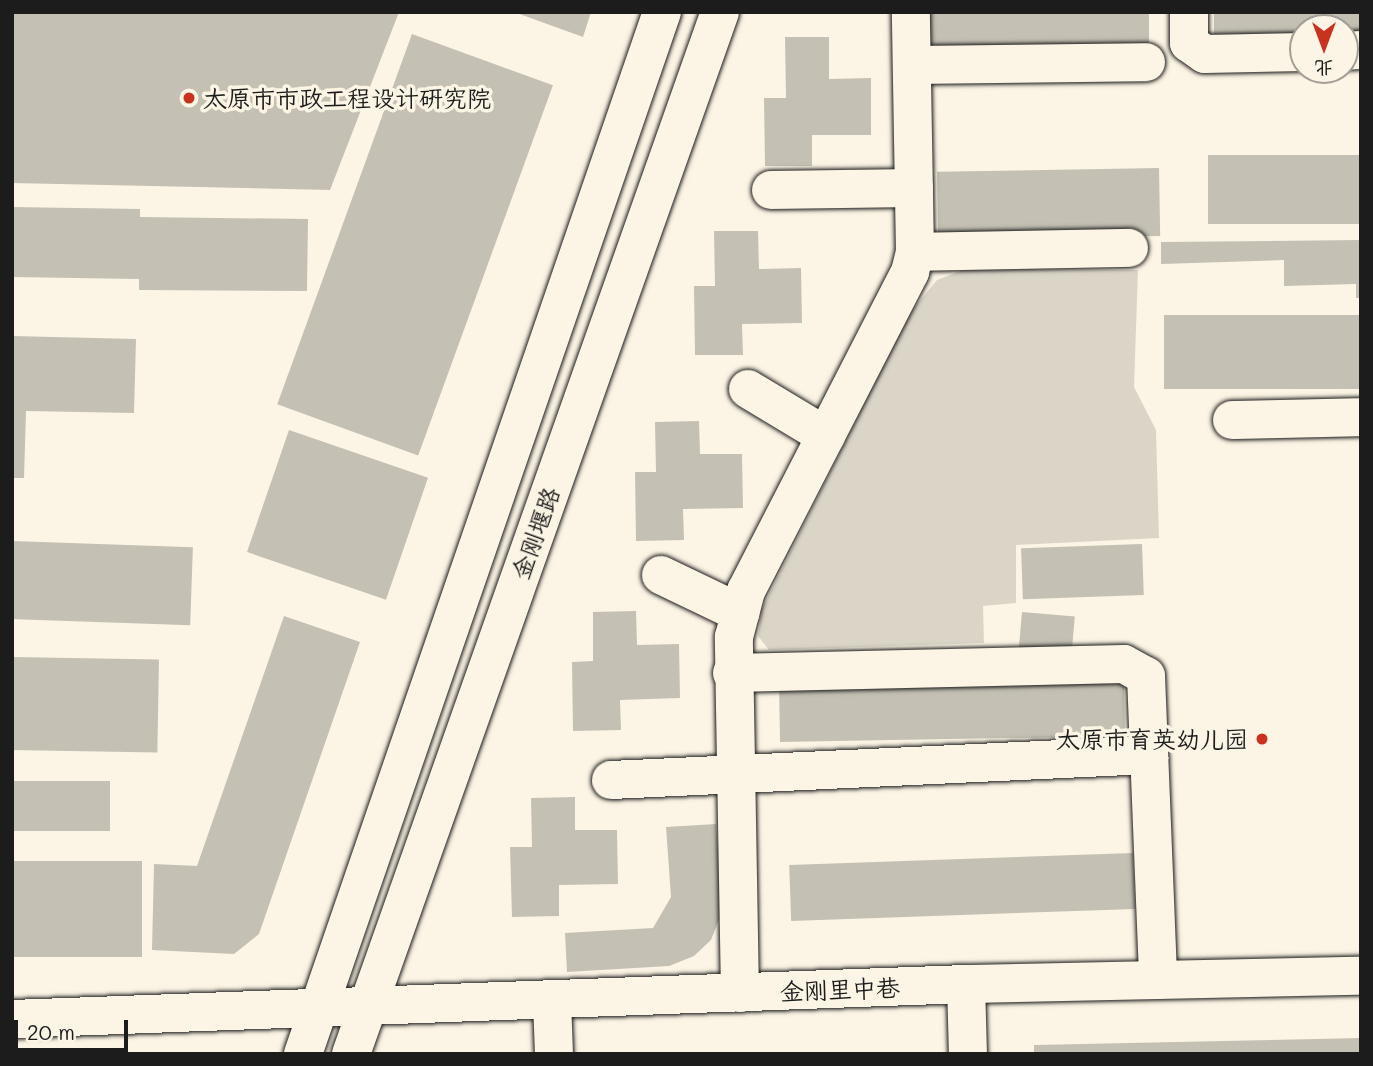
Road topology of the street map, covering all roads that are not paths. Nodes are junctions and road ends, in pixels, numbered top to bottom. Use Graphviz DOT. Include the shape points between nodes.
graph roads {
  1 [pos="662,12"];
  2 [pos="720,12"];
  3 [pos="911,12"];
  4 [pos="1189,12"];
  5 [pos="1289,52"];
  6 [pos="1146,62"];
  7 [pos="912,65"];
  8 [pos="914,188"];
  9 [pos="771,190"];
  10 [pos="1129,248"];
  11 [pos="915,252"];
  12 [pos="748,389"];
  13 [pos="1361,416"];
  14 [pos="1232,420"];
  15 [pos="826,436"];
  16 [pos="661,575"];
  17 [pos="740,613"];
  18 [pos="732,673"];
  19 [pos="1149,755"];
  20 [pos="734,774"];
  21 [pos="611,780"];
  22 [pos="1361,976"];
  23 [pos="1158,980"];
  24 [pos="966,984"];
  25 [pos="740,993"];
  26 [pos="552,1000"];
  27 [pos="366,1008"];
  28 [pos="319,1009"];
  29 [pos="12,1019"];
  30 [pos="303,1054"];
  31 [pos="351,1054"];
  32 [pos="554,1054"];
  33 [pos="968,1054"];
  1 -- 28 [label="street"];
  2 -- 27 [label="street, 金刚堰路"];
  3 -- 7 [label="street"];
  4 -- 5 [label="street" via="1189,43 1205,54"];
  6 -- 7 [label="street"];
  7 -- 8 [label="street"];
  8 -- 9 [label="street"];
  8 -- 11 [label="street"];
  10 -- 11 [label="street"];
  11 -- 15 [label="street" via="910,272"];
  12 -- 15 [label="street"];
  13 -- 14 [label="street"];
  15 -- 17 [label="street" via="746,591"];
  16 -- 17 [label="street"];
  17 -- 18 [label="street"];
  18 -- 19 [label="street" via="1124,664 1146,676"];
  18 -- 20 [label="street"];
  19 -- 20 [label="street"];
  19 -- 23 [label="street"];
  20 -- 21 [label="street"];
  20 -- 25 [label="street"];
  22 -- 23 [label="street, 金刚里中巷"];
  23 -- 24 [label="street, 金刚里中巷"];
  24 -- 25 [label="street, 金刚里中巷"];
  24 -- 33 [label="street"];
  25 -- 26 [label="street, 金刚里中巷"];
  26 -- 27 [label="street, 金刚里中巷"];
  26 -- 32 [label="street"];
  27 -- 28 [label="street, 金刚里中巷"];
  27 -- 31 [label="street, 金刚堰路"];
  28 -- 29 [label="street, 金刚里中巷"];
  28 -- 30 [label="street"];
}
